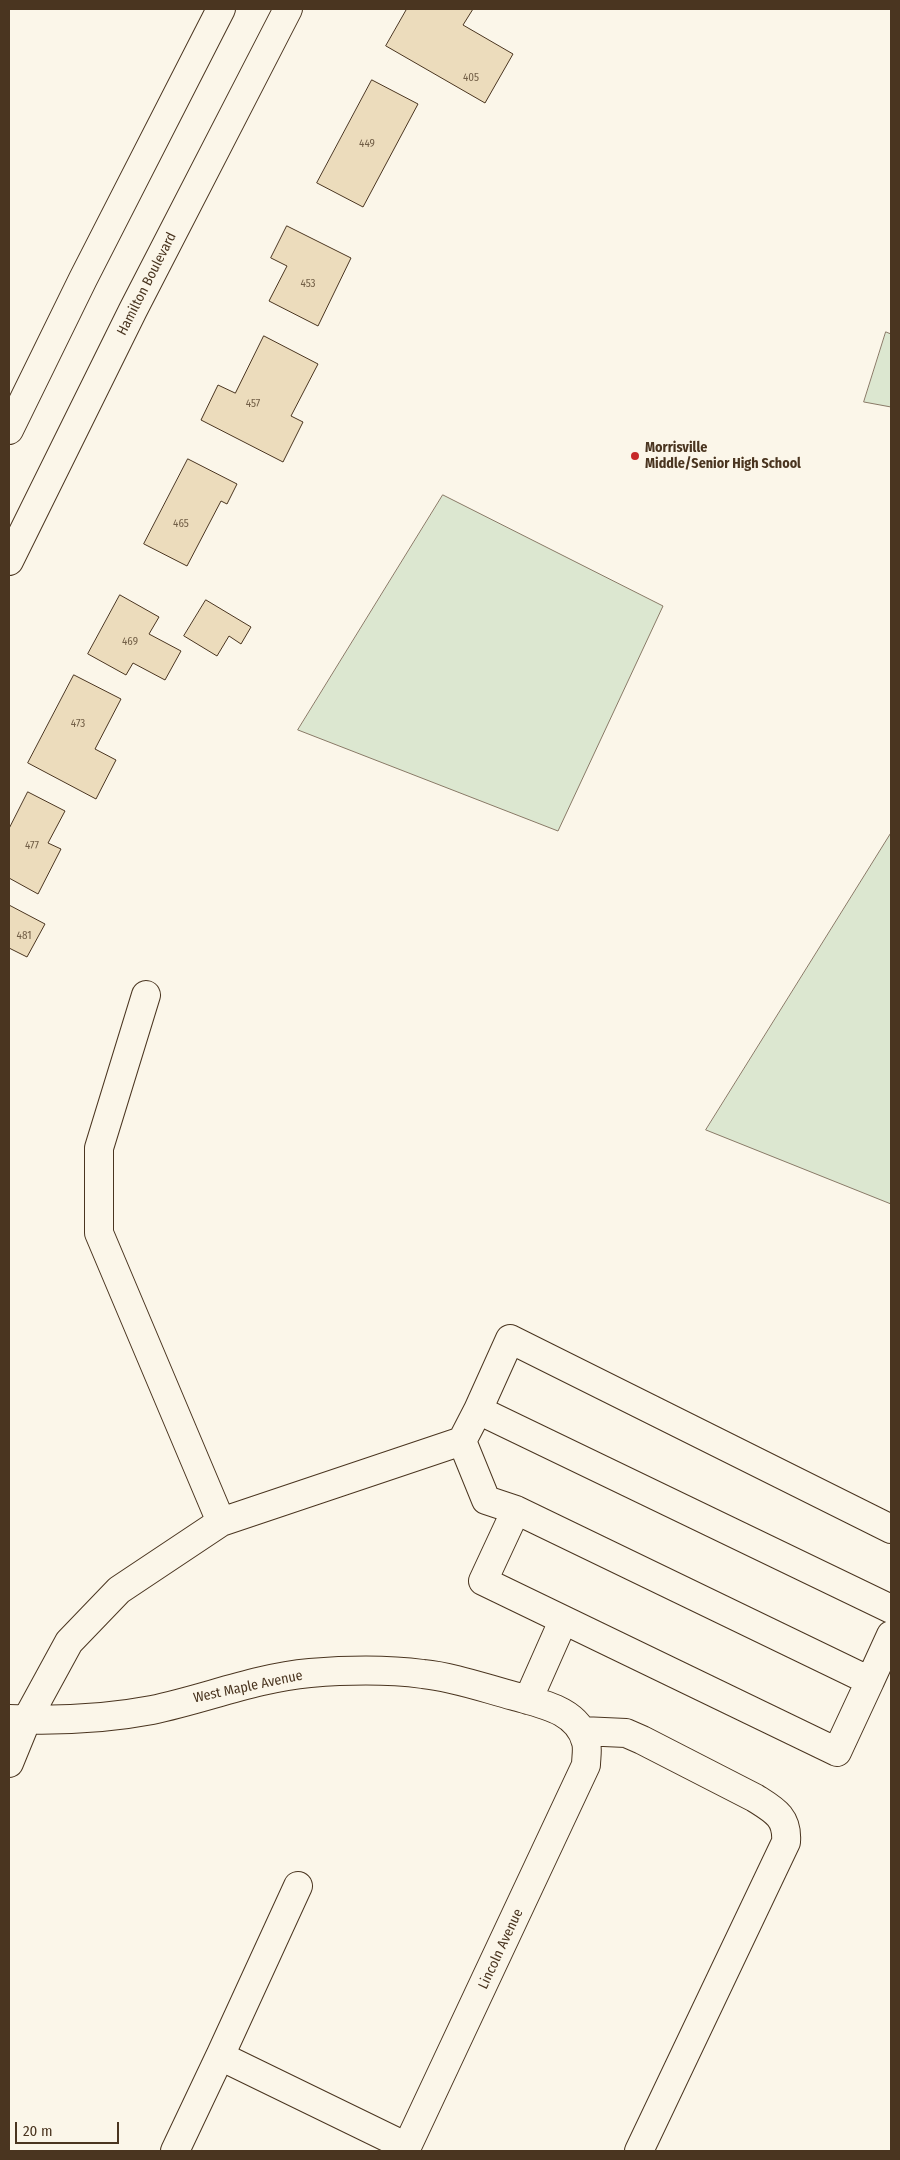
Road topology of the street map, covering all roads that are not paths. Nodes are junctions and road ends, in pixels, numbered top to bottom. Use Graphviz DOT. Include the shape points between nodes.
graph roads {
  1 [pos="221,9"];
  2 [pos="288,9"];
  3 [pos="9,430"];
  4 [pos="11,551"];
  5 [pos="146,995"];
  6 [pos="478,1410"];
  7 [pos="462,1441"];
  8 [pos="516,1510"];
  9 [pos="221,1522"];
  10 [pos="891,1529"];
  11 [pos="891,1609"];
  12 [pos="563,1621"];
  13 [pos="891,1634"];
  14 [pos="870,1681"];
  15 [pos="528,1700"];
  16 [pos="18,1719"];
  17 [pos="584,1738"];
  18 [pos="9,1763"];
  19 [pos="298,1886"];
  20 [pos="220,2056"];
  21 [pos="406,2149"];
  22 [pos="175,2151"];
  23 [pos="639,2151"];
  1 -- 3 [label="street"];
  2 -- 4 [label="street, Hamilton Boulevard"];
  5 -- 9 [label="street" via="99,1148 99,1233"];
  6 -- 7 [label="street"];
  6 -- 10 [label="street" via="510,1339"];
  6 -- 11 [label="street"];
  7 -- 8 [label="street" via="486,1500"];
  7 -- 9 [label="street"];
  8 -- 12 [label="street" via="483,1581"];
  8 -- 14 [label="street"];
  9 -- 16 [label="street" via="119,1590 69,1642"];
  12 -- 14 [label="street" via="837,1752"];
  12 -- 15 [label="street"];
  13 -- 14 [label="street"];
  15 -- 16 [label="street, West Maple Avenue" via="451,1678 365,1670 251,1683 152,1710 79,1719"];
  15 -- 17 [label="street, West Maple Avenue" via="557,1709 576,1722"];
  16 -- 18 [label="street"];
  17 -- 21 [label="street, Lincoln Avenue" via="586,1765"];
  17 -- 23 [label="street" via="626,1733 642,1740 755,1798 783,1819 787,1831 786,1842"];
  19 -- 20 [label="street"];
  20 -- 21 [label="street"];
  20 -- 22 [label="street"];
}
